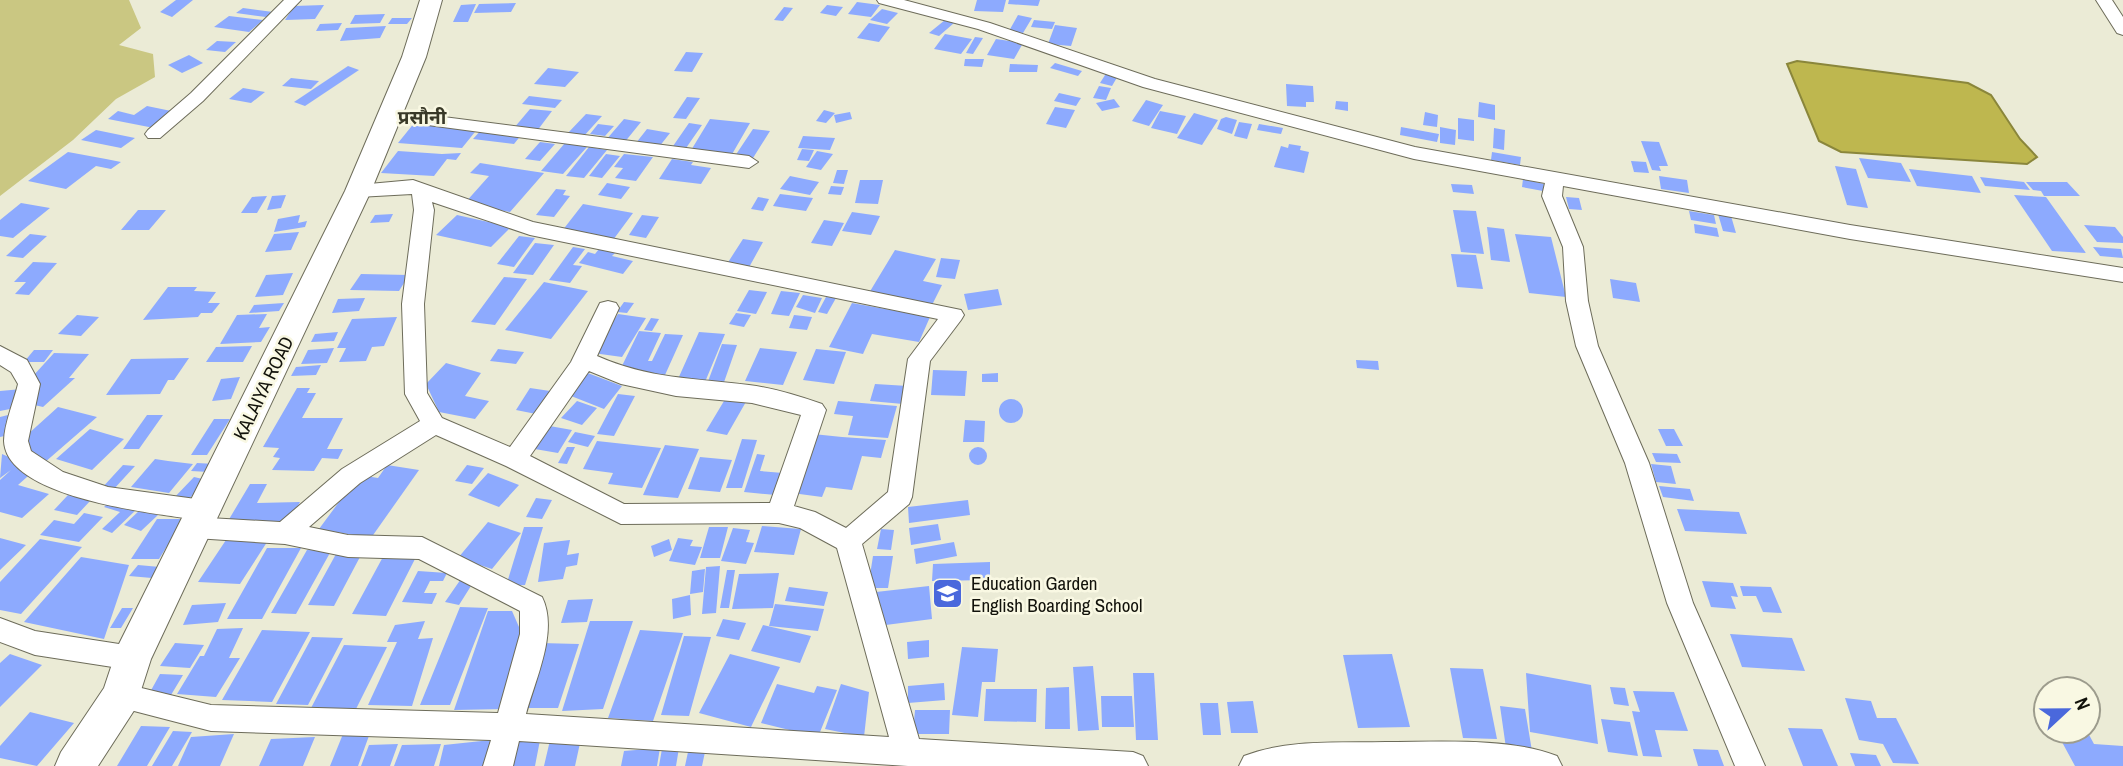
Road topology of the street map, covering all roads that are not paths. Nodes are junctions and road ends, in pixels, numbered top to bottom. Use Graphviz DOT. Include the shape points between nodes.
graph roads {
  1 [pos="293,0"];
  2 [pos="430,0"];
  3 [pos="886,0"];
  4 [pos="2104,0"];
  5 [pos="2123,30"];
  6 [pos="389,115"];
  7 [pos="154,134"];
  8 [pos="749,162"];
  9 [pos="1555,179"];
  10 [pos="358,191"];
  11 [pos="421,191"];
  12 [pos="2123,275"];
  13 [pos="608,308"];
  14 [pos="0,354"];
  15 [pos="584,359"];
  16 [pos="434,424"];
  17 [pos="8,446"];
  18 [pos="515,459"];
  19 [pos="779,513"];
  20 [pos="199,519"];
  21 [pos="285,533"];
  22 [pos="848,541"];
  23 [pos="0,630"];
  24 [pos="132,658"];
  25 [pos="121,696"];
  26 [pos="509,727"];
  27 [pos="908,751"];
  28 [pos="863,757"];
  29 [pos="75,766"];
  30 [pos="498,766"];
  31 [pos="1133,766"];
  32 [pos="1254,766"];
  33 [pos="1547,766"];
  34 [pos="1750,766"];
  1 -- 7 [label="street"];
  2 -- 6 [label="main road, KALAIYA ROAD" via="414,57"];
  3 -- 9 [label="street" via="984,26 1149,83 1353,138"];
  4 -- 5 [label="street"];
  6 -- 8 [label="street"];
  6 -- 10 [label="main road, KALAIYA ROAD"];
  9 -- 12 [label="street"];
  9 -- 34 [label="street" via="1552,196 1573,247 1577,301 1587,346 1637,463 1680,603"];
  10 -- 11 [label="street" via="413,186"];
  10 -- 20 [label="main road, KALAIYA ROAD"];
  11 -- 16 [label="street" via="424,210 413,304 416,394"];
  11 -- 22 [label="street" via="530,228 953,315 919,359 900,497"];
  13 -- 15 [label="street"];
  14 -- 17 [label="street" via="19,366 29,384"];
  15 -- 18 [label="street"];
  15 -- 19 [label="street" via="621,376 752,394 814,410"];
  16 -- 18 [label="street"];
  16 -- 21 [label="street" via="351,476"];
  17 -- 20 [label="street" via="54,479"];
  18 -- 19 [label="street" via="621,514"];
  19 -- 22 [label="street" via="806,519"];
  20 -- 21 [label="street"];
  20 -- 24 [label="main road, KALAIYA ROAD"];
  21 -- 26 [label="street" via="348,546 422,548 533,604 534,635"];
  22 -- 27 [label="street"];
  23 -- 24 [label="street" via="35,643"];
  24 -- 25 [label="main road, KALAIYA ROAD"];
  25 -- 26 [label="street" via="211,718"];
  25 -- 29 [label="main road, KALAIYA ROAD"];
  26 -- 28 [label="street"];
  26 -- 30 [label="street"];
  27 -- 28 [label="street"];
  27 -- 31 [label="street"];
  32 -- 33 [label="street" via="1283,759 1409,756 1508,758"];
}
